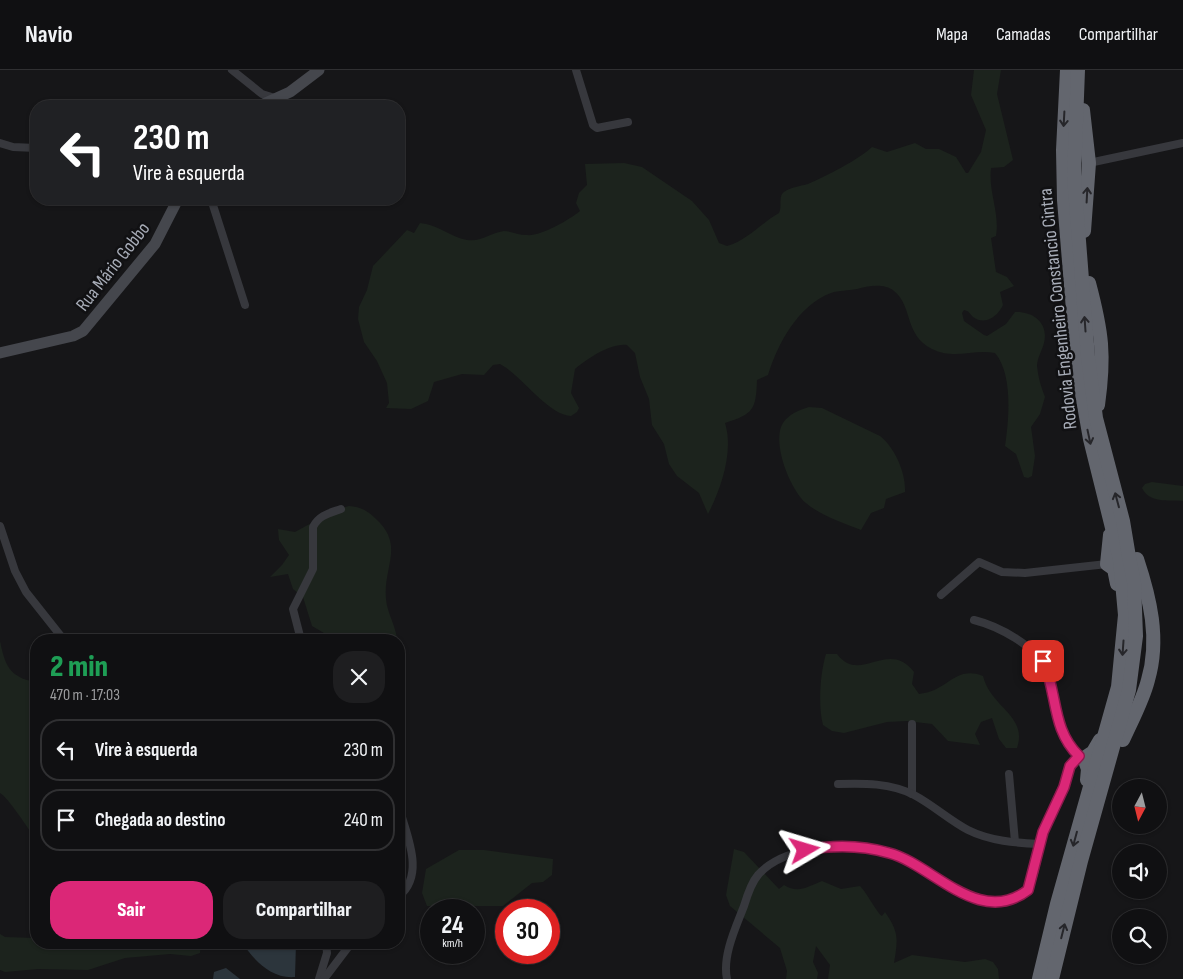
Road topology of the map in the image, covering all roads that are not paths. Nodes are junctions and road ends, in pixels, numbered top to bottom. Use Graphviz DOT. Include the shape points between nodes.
graph roads {
  1 [pos="232,70"];
  2 [pos="319,70"];
  3 [pos="576,70"];
  4 [pos="1067,70"];
  5 [pos="1078,70"];
  6 [pos="1078,91"];
  7 [pos="275,98"];
  8 [pos="271,100"];
  9 [pos="628,122"];
  10 [pos="0,143"];
  11 [pos="1183,143"];
  12 [pos="30,148"];
  13 [pos="1089,163"];
  14 [pos="175,205"];
  15 [pos="213,205"];
  16 [pos="1080,250"];
  17 [pos="245,305"];
  18 [pos="0,353"];
  19 [pos="341,509"];
  20 [pos="1108,509"];
  21 [pos="0,526"];
  22 [pos="1107,564"];
  23 [pos="941,595"];
  24 [pos="1125,615"];
  25 [pos="974,620"];
  26 [pos="59,634"];
  27 [pos="299,634"];
  28 [pos="912,724"];
  29 [pos="1107,731"];
  30 [pos="1082,757"];
  31 [pos="1009,774"];
  32 [pos="838,784"];
  33 [pos="912,794"];
  34 [pos="1085,803"];
  35 [pos="405,832"];
  36 [pos="1015,842"];
  37 [pos="1040,844"];
  38 [pos="405,889"];
  39 [pos="327,949"];
  40 [pos="347,949"];
  41 [pos="320,979"];
  42 [pos="324,979"];
  43 [pos="727,979"];
  44 [pos="1039,979"];
  45 [pos="1052,979"];
  1 -- 7 [label="street" via="262,94"];
  2 -- 7 [label="street" via="290,92"];
  3 -- 9 [label="street" via="593,125 597,128"];
  4 -- 20 [label="highway, Rodovia Engenheiro Constancio Cintra, one-way" via="1064,200 1078,371 1090,439"];
  5 -- 6 [label="highway, Rodovia Engenheiro Constancio Cintra"];
  6 -- 13 [label="highway"];
  6 -- 16 [label="highway, Rodovia Engenheiro Constancio Cintra" via="1074,159"];
  7 -- 8 [label="street"];
  10 -- 12 [label="street"];
  11 -- 13 [label="street"];
  16 -- 13 [label="highway, one-way" via="1086,218"];
  14 -- 18 [label="street, Rua Mário Gobbo" via="155,244 83,331"];
  15 -- 17 [label="street"];
  45 -- 16 [label="highway, Rodovia Engenheiro Constancio Cintra, one-way" via="1106,777 1145,689 1153,649 1150,604 1123,521 1096,418 1103,372 1102,338"];
  19 -- 27 [label="street" via="325,514 313,527 313,569 293,609"];
  20 -- 22 [label="highway" via="1110,546"];
  20 -- 24 [label="highway, Rodovia Engenheiro Constancio Cintra" via="1120,560"];
  21 -- 26 [label="street" via="15,571 26,592"];
  22 -- 23 [label="street" via="1025,573 1002,572 979,562"];
  22 -- 24 [label="highway" via="1114,569"];
  24 -- 29 [label="highway, Rodovia Engenheiro Constancio Cintra, one-way" via="1122,669"];
  25 -- 30 [label="street" via="1003,630 1043,661 1061,730 1069,746"];
  28 -- 33 [label="street"];
  29 -- 30 [label="highway" via="1093,752"];
  29 -- 34 [label="highway, Rodovia Engenheiro Constancio Cintra"];
  30 -- 34 [label="highway" via="1088,769"];
  30 -- 37 [label="street" via="1070,766"];
  31 -- 36 [label="street"];
  32 -- 33 [label="street" via="883,786"];
  33 -- 36 [label="street" via="968,830"];
  34 -- 44 [label="highway, Rodovia Engenheiro Constancio Cintra, one-way"];
  35 -- 38 [label="street" via="413,866 411,882"];
  36 -- 37 [label="street"];
  37 -- 43 [label="street" via="1028,890 997,901 967,896 890,853 824,846 783,859 758,874 752,884 735,930 727,961"];
  39 -- 41 [label="street"];
  40 -- 42 [label="street"];
}
